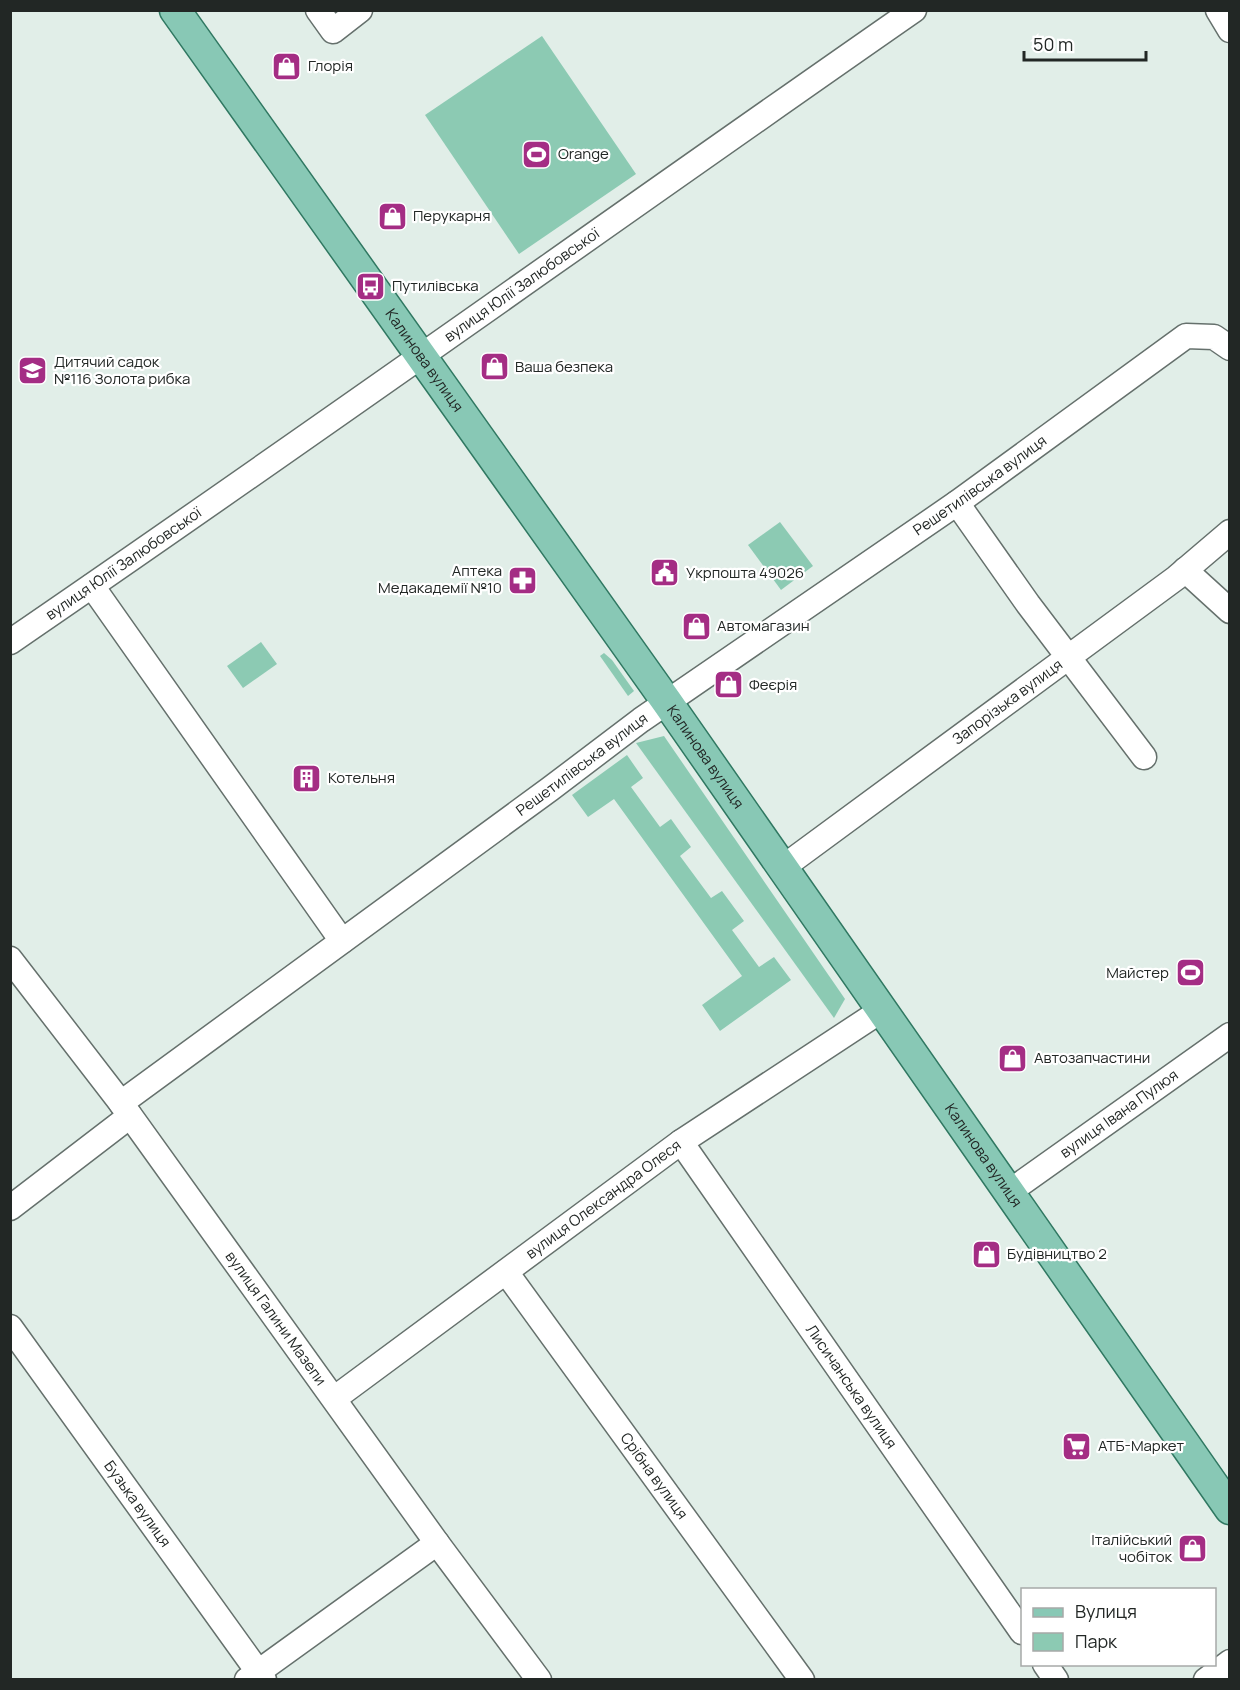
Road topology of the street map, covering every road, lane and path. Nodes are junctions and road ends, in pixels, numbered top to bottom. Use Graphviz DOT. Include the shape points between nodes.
graph roads {
  1 [pos="175,10"];
  2 [pos="318,10"];
  3 [pos="360,10"];
  4 [pos="914,10"];
  5 [pos="1218,10"];
  6 [pos="1230,30"];
  7 [pos="1230,348"];
  8 [pos="421,356"];
  9 [pos="957,503"];
  10 [pos="1230,532"];
  11 [pos="1185,570"];
  12 [pos="92,586"];
  13 [pos="1230,611"];
  14 [pos="10,642"];
  15 [pos="1068,658"];
  16 [pos="667,702"];
  17 [pos="1144,757"];
  18 [pos="782,868"];
  19 [pos="342,941"];
  20 [pos="10,959"];
  21 [pos="882,1010"];
  22 [pos="1230,1035"];
  23 [pos="125,1109"];
  24 [pos="681,1142"];
  25 [pos="1009,1192"];
  26 [pos="10,1208"];
  27 [pos="506,1272"];
  28 [pos="10,1327"];
  29 [pos="335,1398"];
  30 [pos="1230,1509"];
  31 [pos="437,1543"];
  32 [pos="1021,1629"];
  33 [pos="1230,1662"];
  34 [pos="1046,1666"];
  35 [pos="256,1677"];
  36 [pos="539,1680"];
  37 [pos="802,1680"];
  38 [pos="1056,1680"];
  39 [pos="1206,1680"];
  1 -- 8 [label="main road, Калинова вулиця"];
  2 -- 3 [label="street" via="333,31"];
  4 -- 8 [label="street, вулиця Юлії Залюбовської"];
  5 -- 6 [label="street"];
  7 -- 9 [label="street, Решетилівська вулиця" via="1214,337 1186,336"];
  8 -- 12 [label="street, вулиця Юлії Залюбовської"];
  8 -- 16 [label="main road, Калинова вулиця"];
  9 -- 15 [label="street"];
  9 -- 16 [label="street, Решетилівська вулиця"];
  10 -- 11 [label="street, Запорізька вулиця"];
  11 -- 13 [label="street"];
  11 -- 15 [label="street, Запорізька вулиця"];
  12 -- 14 [label="street, вулиця Юлії Залюбовської"];
  12 -- 19 [label="street"];
  15 -- 17 [label="street"];
  15 -- 18 [label="street, Запорізька вулиця"];
  16 -- 18 [label="main road, Калинова вулиця"];
  16 -- 19 [label="street, Решетилівська вулиця"];
  18 -- 21 [label="main road, Калинова вулиця"];
  19 -- 23 [label="street, Решетилівська вулиця"];
  20 -- 23 [label="street, вулиця Галини Мазепи"];
  21 -- 24 [label="street, вулиця Олександра Олеся"];
  21 -- 25 [label="main road, Калинова вулиця"];
  22 -- 25 [label="street, вулиця Івана Пулюя"];
  23 -- 26 [label="street, Решетилівська вулиця"];
  23 -- 29 [label="street, вулиця Галини Мазепи"];
  24 -- 27 [label="street, вулиця Олександра Олеся"];
  24 -- 32 [label="street, Лисичанська вулиця"];
  25 -- 30 [label="main road, Калинова вулиця"];
  27 -- 29 [label="street, вулиця Олександра Олеся"];
  27 -- 37 [label="street, Срібна вулиця"];
  28 -- 35 [label="street, Бузька вулиця"];
  29 -- 31 [label="street, вулиця Галини Мазепи"];
  31 -- 35 [label="street"];
  31 -- 36 [label="street, вулиця Галини Мазепи"];
  33 -- 39 [label="street"];
  34 -- 38 [label="street"];
}
